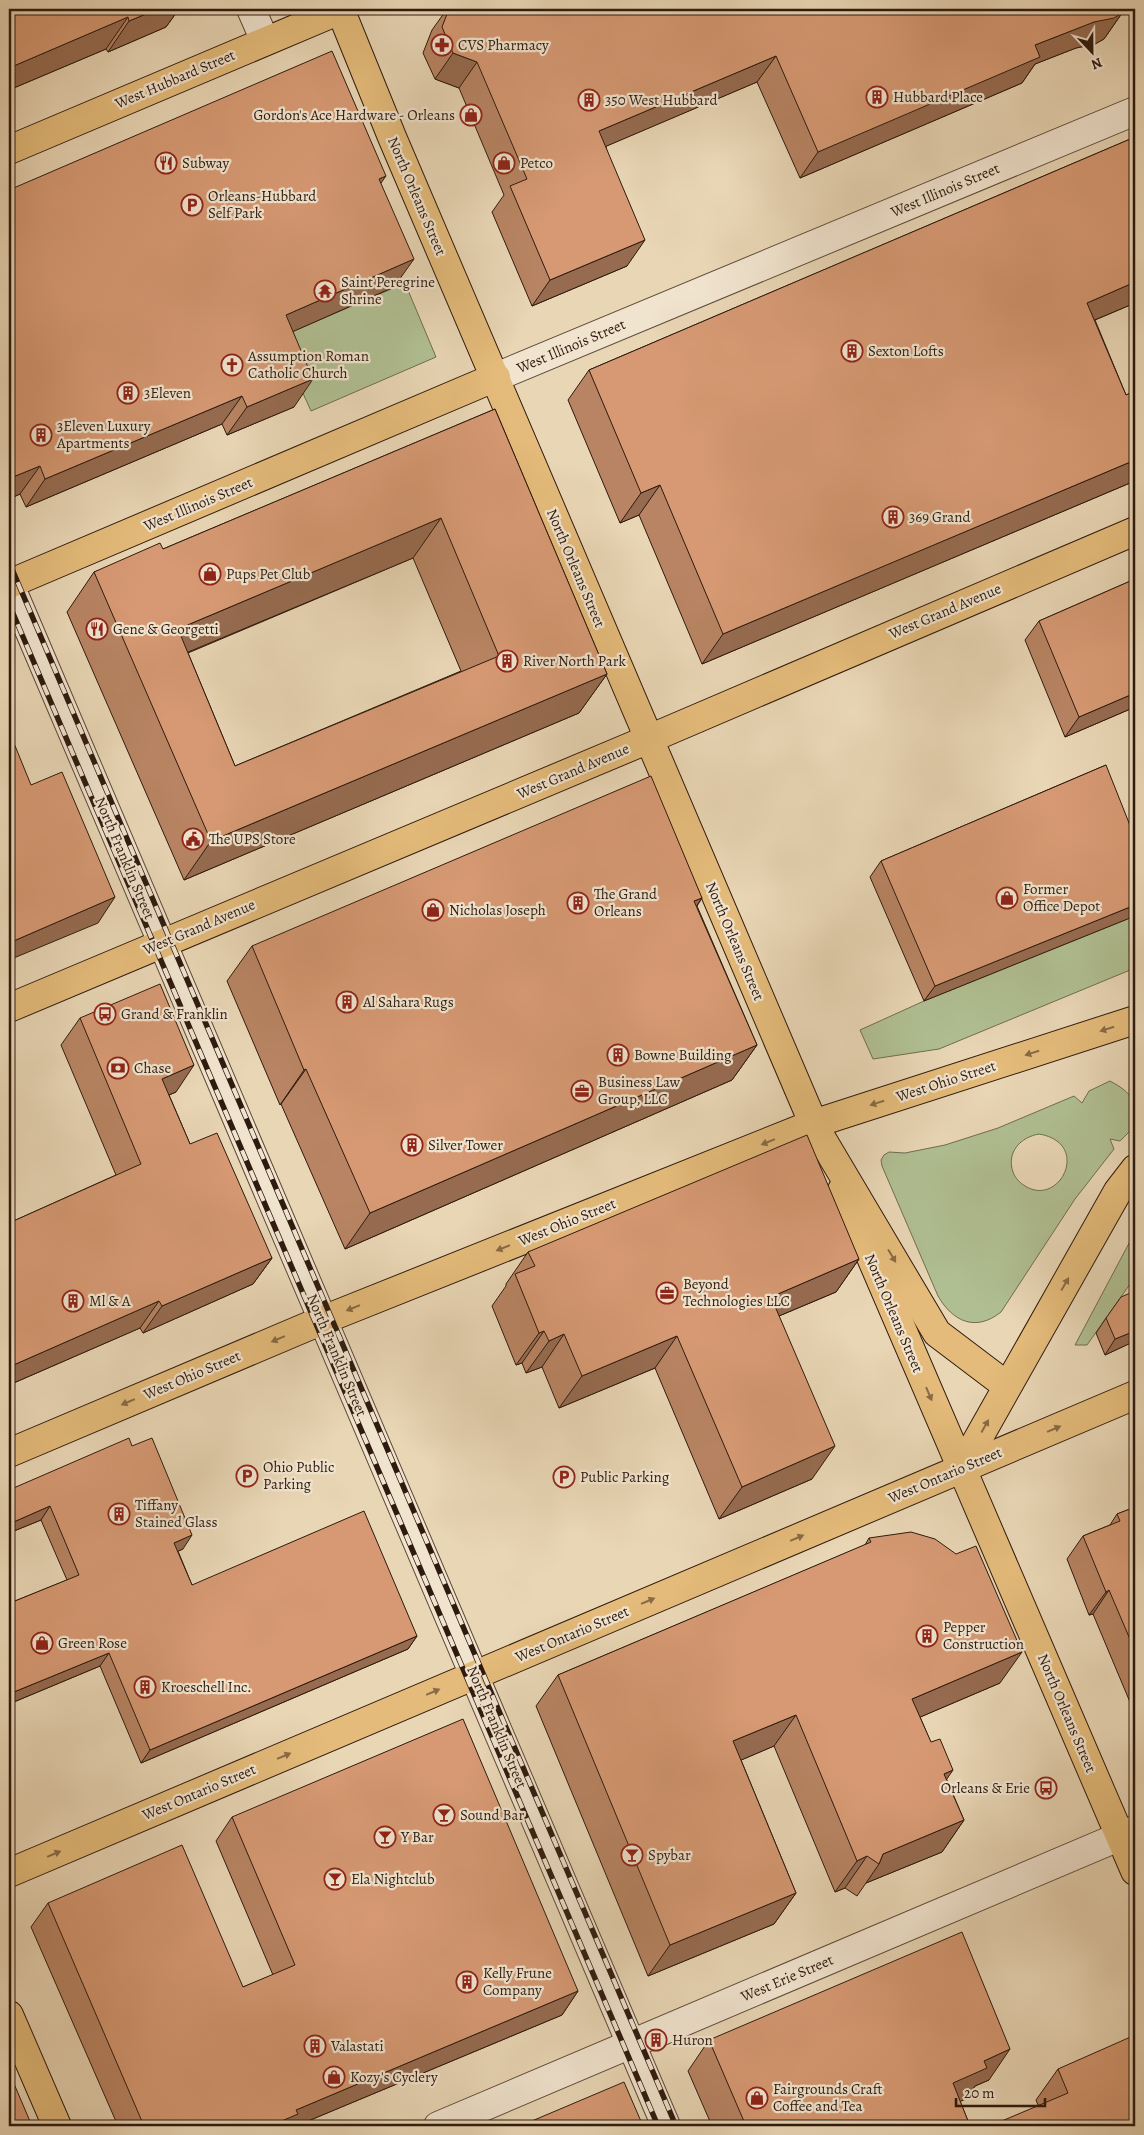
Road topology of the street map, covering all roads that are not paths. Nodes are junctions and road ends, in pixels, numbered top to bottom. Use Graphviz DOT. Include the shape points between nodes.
graph roads {
  1 [pos="251,9"];
  2 [pos="340,9"];
  3 [pos="265,41"];
  4 [pos="1135,111"];
  5 [pos="9,150"];
  6 [pos="496,377"];
  7 [pos="1135,531"];
  8 [pos="9,584"];
  9 [pos="649,739"];
  10 [pos="161,943"];
  11 [pos="9,1008"];
  12 [pos="1135,1020"];
  13 [pos="813,1124"];
  14 [pos="1135,1169"];
  15 [pos="323,1320"];
  16 [pos="1007,1386"];
  17 [pos="1135,1395"];
  18 [pos="9,1453"];
  19 [pos="961,1468"];
  20 [pos="474,1675"];
  21 [pos="1128,1833"];
  22 [pos="1135,1871"];
  23 [pos="9,1873"];
  24 [pos="9,2014"];
  25 [pos="631,2044"];
  26 [pos="57,2126"];
  27 [pos="438,2126"];
  28 [pos="666,2126"];
  1 -- 3 [label="street"];
  2 -- 3 [label="main road, West Hubbard Street"];
  2 -- 6 [label="main road, North Orleans Street"];
  3 -- 5 [label="main road, West Hubbard Street"];
  4 -- 6 [label="street, West Illinois Street"];
  6 -- 8 [label="main road, West Illinois Street"];
  6 -- 9 [label="main road, North Orleans Street"];
  7 -- 9 [label="main road, West Grand Avenue"];
  8 -- 10 [label="street, North Franklin Street"];
  9 -- 10 [label="main road, West Grand Avenue"];
  9 -- 13 [label="main road, North Orleans Street"];
  10 -- 11 [label="main road, West Grand Avenue"];
  10 -- 15 [label="street, North Franklin Street"];
  12 -- 13 [label="main road, West Ohio Street, one-way"];
  13 -- 15 [label="main road, West Ohio Street, one-way"];
  13 -- 16 [label="main road, one-way" via="937,1333"];
  13 -- 19 [label="main road, North Orleans Street, one-way"];
  16 -- 14 [label="main road, one-way" via="1118,1192"];
  15 -- 18 [label="main road, West Ohio Street, one-way"];
  15 -- 20 [label="street, North Franklin Street"];
  19 -- 16 [label="main road, one-way"];
  19 -- 17 [label="main road, West Ontario Street, one-way"];
  20 -- 19 [label="main road, West Ontario Street, one-way"];
  19 -- 21 [label="main road, North Orleans Street"];
  23 -- 20 [label="main road, West Ontario Street, one-way"];
  20 -- 25 [label="street, North Franklin Street"];
  21 -- 22 [label="main road, North Orleans Street"];
  21 -- 25 [label="street, West Erie Street"];
  24 -- 26 [label="main road"];
  25 -- 27 [label="street, West Erie Street"];
  25 -- 28 [label="street, North Franklin Street"];
}
